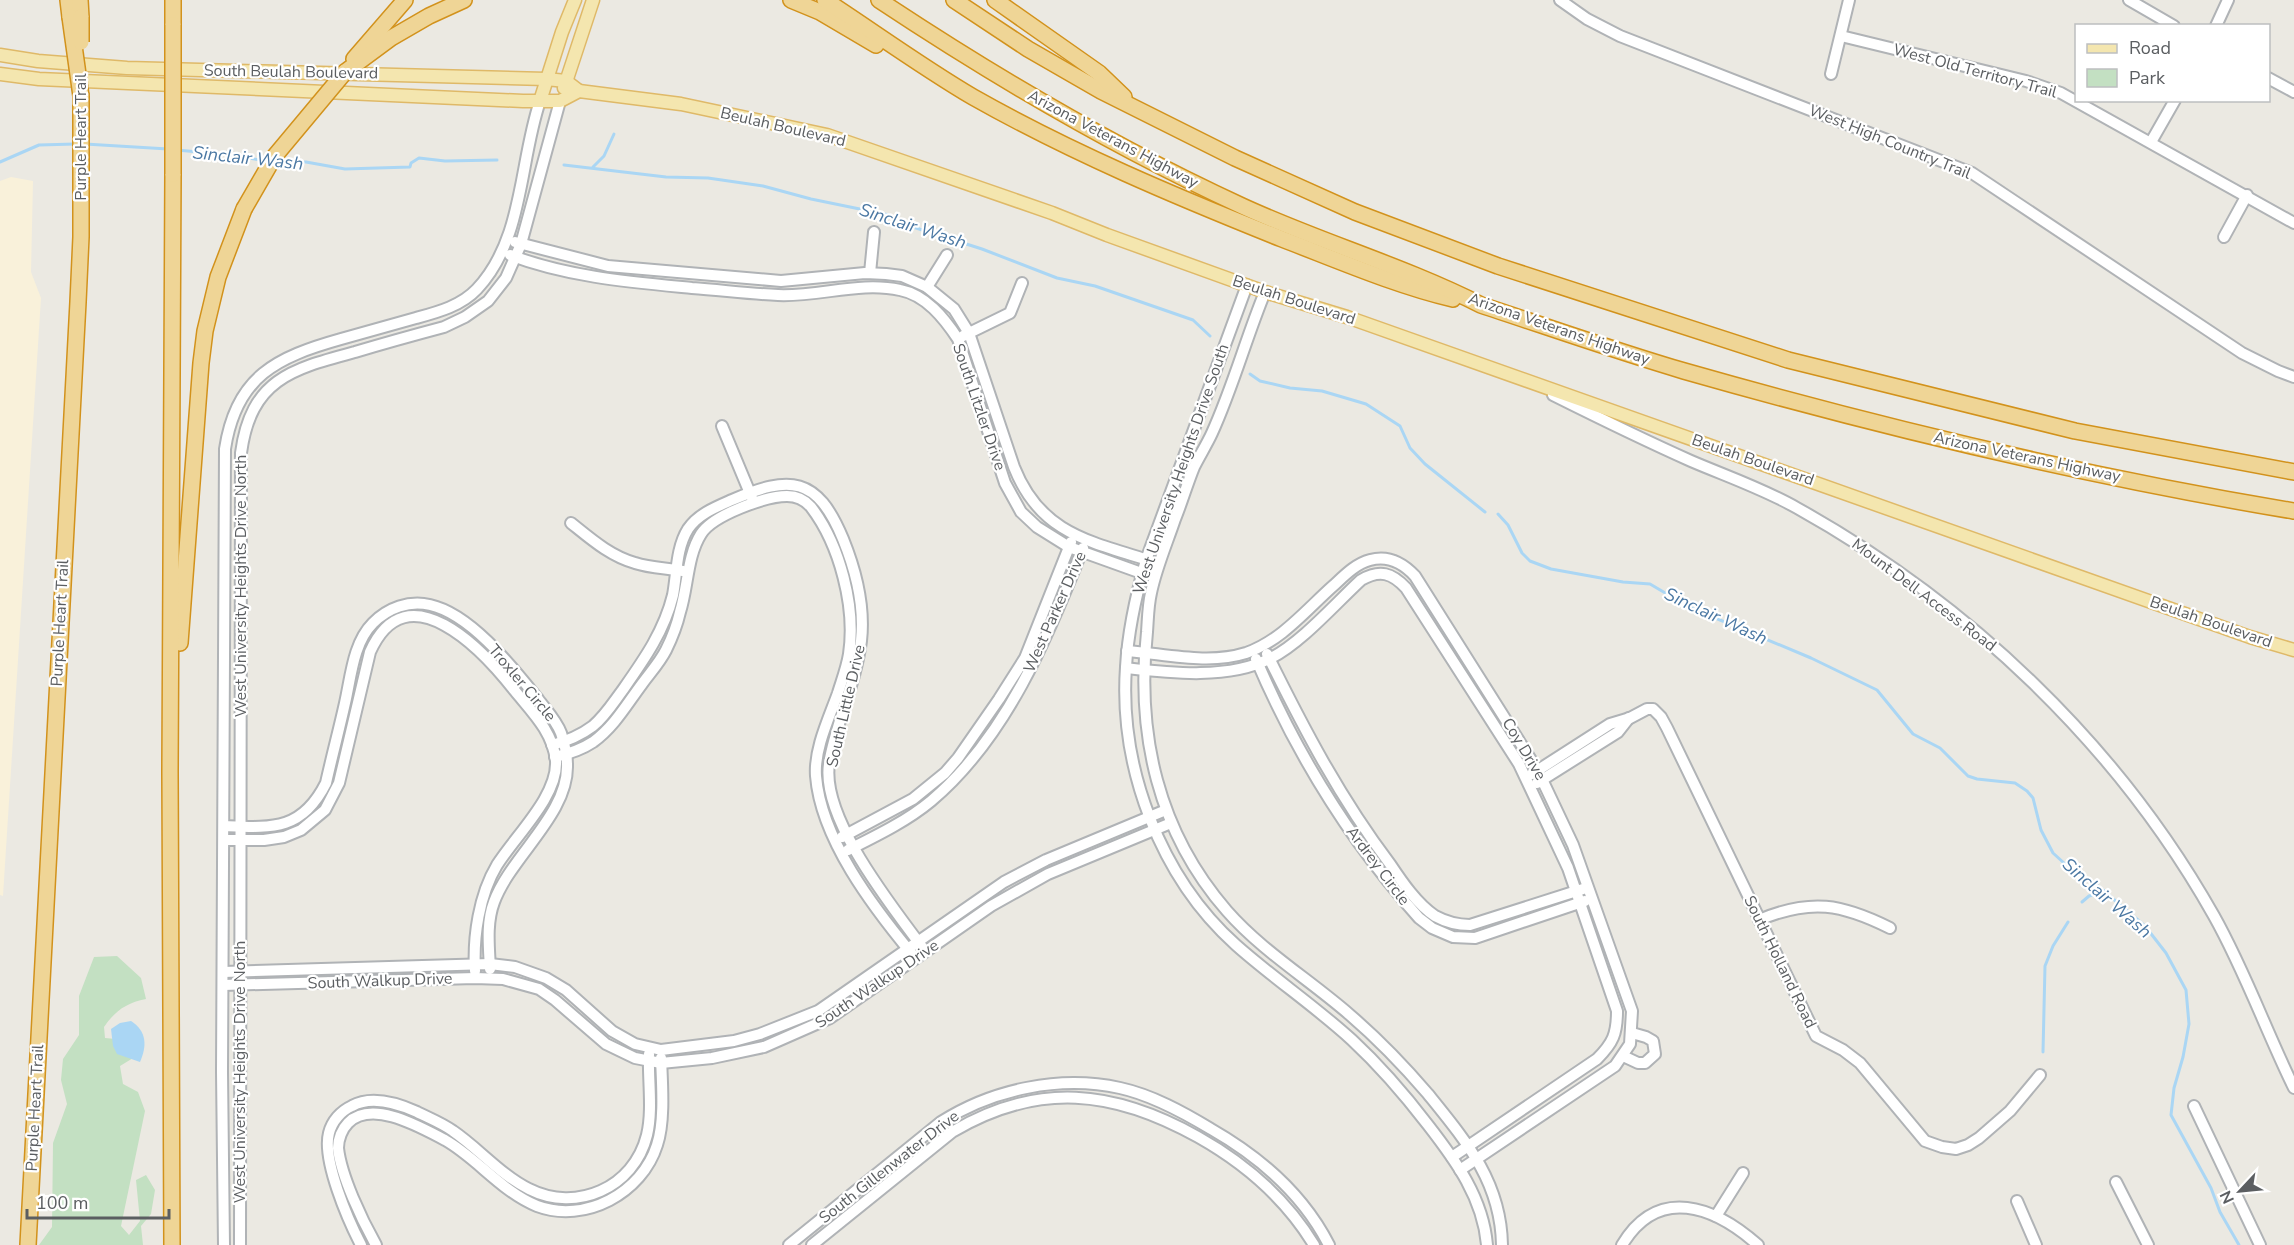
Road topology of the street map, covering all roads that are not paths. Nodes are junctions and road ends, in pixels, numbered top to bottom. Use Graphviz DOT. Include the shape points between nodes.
graph roads {
  1 [pos="68,0"];
  2 [pos="80,0"];
  3 [pos="173,0"];
  4 [pos="405,0"];
  5 [pos="464,0"];
  6 [pos="575,0"];
  7 [pos="593,0"];
  8 [pos="791,0"];
  9 [pos="825,0"];
  10 [pos="879,0"];
  11 [pos="954,0"];
  12 [pos="995,0"];
  13 [pos="1560,0"];
  14 [pos="1849,0"];
  15 [pos="2129,0"];
  16 [pos="2228,0"];
  17 [pos="76,17"];
  18 [pos="2171,24"];
  19 [pos="2217,24"];
  20 [pos="1841,36"];
  21 [pos="0,55"];
  22 [pos="920,63"];
  23 [pos="345,72"];
  24 [pos="0,74"];
  25 [pos="1831,74"];
  26 [pos="546,79"];
  27 [pos="2270,79"];
  28 [pos="566,81"];
  29 [pos="579,91"];
  30 [pos="2294,92"];
  31 [pos="540,101"];
  32 [pos="560,101"];
  33 [pos="2075,101"];
  34 [pos="2078,102"];
  35 [pos="2174,102"];
  36 [pos="1135,108"];
  37 [pos="2151,142"];
  38 [pos="2247,195"];
  39 [pos="2294,223"];
  40 [pos="874,232"];
  41 [pos="2224,237"];
  42 [pos="507,240"];
  43 [pos="521,244"];
  44 [pos="501,252"];
  45 [pos="947,255"];
  46 [pos="515,258"];
  47 [pos="870,273"];
  48 [pos="1022,283"];
  49 [pos="1247,285"];
  50 [pos="927,286"];
  51 [pos="1264,292"];
  52 [pos="1481,305"];
  53 [pos="969,333"];
  54 [pos="958,339"];
  55 [pos="2294,376"];
  56 [pos="1516,377"];
  57 [pos="722,426"];
  58 [pos="2294,472"];
  59 [pos="749,492"];
  60 [pos="754,503"];
  61 [pos="2294,511"];
  62 [pos="571,523"];
  63 [pos="1074,533"];
  64 [pos="1086,539"];
  65 [pos="1069,547"];
  66 [pos="1082,552"];
  67 [pos="1376,559"];
  68 [pos="1146,560"];
  69 [pos="1159,564"];
  70 [pos="683,571"];
  71 [pos="1379,572"];
  72 [pos="1142,573"];
  73 [pos="1155,577"];
  74 [pos="1263,645"];
  75 [pos="1252,650"];
  76 [pos="2294,650"];
  77 [pos="1127,651"];
  78 [pos="1145,652"];
  79 [pos="1270,659"];
  80 [pos="1257,663"];
  81 [pos="1126,668"];
  82 [pos="1144,670"];
  83 [pos="558,743"];
  84 [pos="561,756"];
  85 [pos="170,772"];
  86 [pos="1540,775"];
  87 [pos="1528,782"];
  88 [pos="1166,810"];
  89 [pos="1150,816"];
  90 [pos="1171,823"];
  91 [pos="224,826"];
  92 [pos="240,827"];
  93 [pos="1155,830"];
  94 [pos="848,834"];
  95 [pos="224,840"];
  96 [pos="240,840"];
  97 [pos="836,840"];
  98 [pos="854,847"];
  99 [pos="842,853"];
  100 [pos="1576,891"];
  101 [pos="1591,893"];
  102 [pos="1580,902"];
  103 [pos="1759,920"];
  104 [pos="1890,928"];
  105 [pos="918,941"];
  106 [pos="908,948"];
  107 [pos="926,952"];
  108 [pos="916,959"];
  109 [pos="474,964"];
  110 [pos="490,964"];
  111 [pos="223,972"];
  112 [pos="241,972"];
  113 [pos="475,978"];
  114 [pos="491,979"];
  115 [pos="223,986"];
  116 [pos="241,986"];
  117 [pos="1632,1033"];
  118 [pos="649,1047"];
  119 [pos="661,1050"];
  120 [pos="1623,1056"];
  121 [pos="649,1061"];
  122 [pos="661,1063"];
  123 [pos="2040,1075"];
  124 [pos="1078,1084"];
  125 [pos="2294,1088"];
  126 [pos="1077,1098"];
  127 [pos="2194,1106"];
  128 [pos="405,1107"];
  129 [pos="400,1119"];
  130 [pos="1468,1147"];
  131 [pos="1452,1157"];
  132 [pos="1476,1160"];
  133 [pos="1460,1170"];
  134 [pos="1743,1173"];
  135 [pos="2116,1182"];
  136 [pos="2018,1201"];
  137 [pos="1716,1216"];
  138 [pos="28,1245"];
  139 [pos="172,1245"];
  140 [pos="224,1245"];
  141 [pos="240,1245"];
  142 [pos="361,1245"];
  143 [pos="376,1245"];
  144 [pos="789,1245"];
  145 [pos="812,1245"];
  146 [pos="1314,1245"];
  147 [pos="1329,1245"];
  148 [pos="1487,1245"];
  149 [pos="1502,1245"];
  150 [pos="1622,1245"];
  151 [pos="1758,1245"];
  152 [pos="2036,1245"];
  153 [pos="2148,1245"];
  154 [pos="2260,1245"];
  1 -- 17 [label="highway"];
  2 -- 17 [label="highway"];
  3 -- 85 [label="highway, bridge"];
  4 -- 23 [label="highway"];
  5 -- 23 [label="highway" via="391,38"];
  6 -- 26 [label="main road"];
  7 -- 28 [label="main road"];
  8 -- 22 [label="highway" via="899,58"];
  9 -- 22 [label="highway"];
  10 -- 52 [label="highway, Arizona Veterans Highway" via="995,74 1168,170 1244,207"];
  11 -- 36 [label="highway" via="1028,49"];
  12 -- 36 [label="highway" via="1099,73"];
  13 -- 55 [label="street, West High Country Trail" via="1620,36 1972,173 2242,353"];
  14 -- 20 [label="street"];
  15 -- 18 [label="street"];
  16 -- 19 [label="street"];
  17 -- 138 [label="highway, Purple Heart Trail, bridge" via="82,172 79,291"];
  20 -- 25 [label="street"];
  20 -- 33 [label="street, West Old Territory Trail" via="2026,81"];
  21 -- 26 [label="main road, South Beulah Boulevard" via="127,68"];
  22 -- 52 [label="highway" via="1030,128 1124,173 1433,294"];
  23 -- 85 [label="highway, bridge" via="274,157 244,209 218,277 201,363"];
  24 -- 31 [label="main road, South Beulah Boulevard" via="39,79"];
  26 -- 28 [label="main road, South Beulah Boulevard"];
  26 -- 31 [label="main road"];
  27 -- 30 [label="street"];
  28 -- 29 [label="main road"];
  28 -- 32 [label="main road"];
  29 -- 32 [label="main road"];
  29 -- 49 [label="main road, Beulah Boulevard" via="681,104 826,135"];
  31 -- 32 [label="main road"];
  31 -- 42 [label="street, West University Heights Drive North"];
  32 -- 43 [label="street, West University Heights Drive North"];
  34 -- 37 [label="street, West Old Territory Trail"];
  35 -- 37 [label="street"];
  36 -- 58 [label="highway" via="1235,158 1414,236 1788,360 2075,431"];
  37 -- 38 [label="street, West Old Territory Trail"];
  38 -- 39 [label="street, West Old Territory Trail"];
  38 -- 41 [label="street"];
  40 -- 47 [label="street"];
  42 -- 43 [label="street, South Litzler Drive"];
  42 -- 44 [label="street, West University Heights Drive North"];
  43 -- 46 [label="street, West University Heights Drive North"];
  43 -- 47 [label="street, South Litzler Drive" via="608,266 763,280"];
  44 -- 46 [label="street, South Litzler Drive"];
  44 -- 91 [label="street, West University Heights Drive North" via="492,271 462,302 287,357 254,381 235,409 225,449"];
  45 -- 50 [label="street"];
  46 -- 54 [label="street, South Litzler Drive" via="607,280 781,296 876,286 903,290 933,309"];
  46 -- 92 [label="street, West University Heights Drive North" via="506,278 488,301 465,317 444,327 293,371 264,394 252,411 243,432 241,453"];
  47 -- 50 [label="street, South Litzler Drive" via="902,276"];
  48 -- 53 [label="street" via="1010,313"];
  49 -- 51 [label="main road, Beulah Boulevard"];
  49 -- 68 [label="street, West University Heights Drive South"];
  50 -- 53 [label="street, South Litzler Drive" via="954,309"];
  51 -- 56 [label="main road, Beulah Boulevard"];
  51 -- 69 [label="street, West University Heights Drive South"];
  52 -- 61 [label="highway, Arizona Veterans Highway" via="1684,370 1949,441"];
  53 -- 54 [label="street"];
  53 -- 63 [label="street, South Litzler Drive" via="1021,485 1048,519"];
  54 -- 65 [label="street, South Litzler Drive" via="1011,496 1037,527"];
  56 -- 76 [label="main road, Beulah Boulevard"];
  56 -- 125 [label="street, Mount Dell Access Road" via="1622,431 1793,506 1884,562 1994,645 2082,734 2177,855 2227,940"];
  57 -- 59 [label="street"];
  59 -- 60 [label="street"];
  59 -- 70 [label="street, South Little Drive" via="712,509 687,530 681,546"];
  59 -- 94 [label="street, South Little Drive" via="784,483 796,485 820,500 842,537 859,587 859,664 829,767 831,790"];
  60 -- 70 [label="street, South Little Drive" via="709,525"];
  60 -- 97 [label="street, South Little Drive" via="776,497 802,499 821,524 842,572 850,621 849,652 816,775"];
  62 -- 70 [label="street" via="619,558"];
  63 -- 64 [label="street, South Litzler Drive"];
  63 -- 65 [label="street, West Parker Drive"];
  64 -- 66 [label="street, West Parker Drive"];
  64 -- 68 [label="street, South Litzler Drive"];
  65 -- 66 [label="street, South Litzler Drive"];
  65 -- 94 [label="street, West Parker Drive" via="1025,658 958,758 913,799"];
  66 -- 72 [label="street, South Litzler Drive"];
  66 -- 98 [label="street, West Parker Drive" via="1037,658 967,766 929,803"];
  67 -- 71 [label="street"];
  67 -- 74 [label="street" via="1352,570"];
  67 -- 86 [label="street, Coy Drive" via="1401,564 1415,576"];
  68 -- 69 [label="street, South Litzler Drive"];
  68 -- 72 [label="street, West University Heights Drive South"];
  69 -- 73 [label="street, West University Heights Drive South"];
  70 -- 83 [label="street, South Little Drive" via="652,648 604,715 577,736"];
  70 -- 84 [label="street, South Little Drive" via="682,609 665,652 612,725 591,744"];
  71 -- 79 [label="street" via="1361,580 1285,650"];
  71 -- 87 [label="street, Coy Drive" via="1398,579 1406,588"];
  72 -- 73 [label="street, South Litzler Drive"];
  72 -- 77 [label="street, West University Heights Drive South"];
  73 -- 78 [label="street, West University Heights Drive South"];
  74 -- 75 [label="street"];
  74 -- 79 [label="street, Ardrey Circle"];
  75 -- 78 [label="street" via="1205,658"];
  75 -- 80 [label="street, Ardrey Circle"];
  77 -- 78 [label="street"];
  77 -- 81 [label="street, West University Heights Drive South"];
  78 -- 82 [label="street, West University Heights Drive South"];
  79 -- 80 [label="street"];
  79 -- 100 [label="street, Ardrey Circle" via="1345,802 1403,882 1436,916 1470,925"];
  80 -- 82 [label="street" via="1231,671"];
  80 -- 102 [label="street, Ardrey Circle" via="1297,744 1356,839 1419,918 1432,928 1453,937 1475,938"];
  81 -- 82 [label="street"];
  81 -- 89 [label="street, West University Heights Drive South" via="1129,740"];
  82 -- 88 [label="street, West University Heights Drive South" via="1150,754"];
  83 -- 84 [label="street, Troxler Circle"];
  83 -- 92 [label="street, Troxler Circle" via="561,732 547,711 510,664 484,639 438,607 420,603 401,605 378,618 364,633 326,783 319,797 308,810 283,825"];
  83 -- 96 [label="street, Troxler Circle" via="482,652 438,621 402,618 380,633 370,652 339,783 325,810 301,830 284,837"];
  84 -- 109 [label="street, Troxler Circle" via="550,793 490,881 478,922"];
  84 -- 110 [label="street, Troxler Circle" via="565,787 510,870 494,902 489,925"];
  85 -- 139 [label="highway"];
  86 -- 87 [label="street, South Holland Road"];
  86 -- 101 [label="street, Coy Drive"];
  86 -- 103 [label="street, South Holland Road" via="1610,724 1653,710 1660,717"];
  87 -- 100 [label="street, Coy Drive"];
  88 -- 89 [label="street, South Walkup Drive"];
  88 -- 90 [label="street, West University Heights Drive South"];
  89 -- 93 [label="street, West University Heights Drive South"];
  89 -- 105 [label="street, South Walkup Drive" via="1004,882"];
  90 -- 93 [label="street, South Walkup Drive"];
  90 -- 130 [label="street, West University Heights Drive South" via="1199,874 1228,913 1384,1046"];
  91 -- 92 [label="street, Troxler Circle"];
  91 -- 95 [label="street, West University Heights Drive North"];
  92 -- 96 [label="street, West University Heights Drive North"];
  93 -- 107 [label="street, South Walkup Drive" via="1048,874 991,906"];
  93 -- 131 [label="street, West University Heights Drive South" via="1183,882 1222,931 1351,1040 1412,1104"];
  94 -- 97 [label="street, West Parker Drive"];
  94 -- 98 [label="street, South Little Drive"];
  95 -- 96 [label="street, Troxler Circle"];
  95 -- 111 [label="street, West University Heights Drive North"];
  96 -- 112 [label="street, West University Heights Drive North"];
  97 -- 99 [label="street, South Little Drive"];
  98 -- 99 [label="street, West Parker Drive"];
  98 -- 105 [label="street, South Little Drive"];
  99 -- 106 [label="street, South Little Drive"];
  100 -- 101 [label="street, Ardrey Circle"];
  100 -- 102 [label="street, Coy Drive"];
  101 -- 102 [label="street, Ardrey Circle"];
  101 -- 117 [label="street, Coy Drive" via="1629,1000"];
  102 -- 130 [label="street, Coy Drive" via="1617,1011 1614,1038 1583,1071"];
  103 -- 104 [label="street" via="1789,909 1838,907"];
  103 -- 123 [label="street, South Holland Road" via="1816,1036 1860,1063 1925,1141 1956,1149 1968,1145 2010,1111"];
  105 -- 106 [label="street, South Walkup Drive"];
  105 -- 107 [label="street, South Little Drive"];
  106 -- 108 [label="street, South Little Drive"];
  106 -- 119 [label="street, South Walkup Drive" via="802,1018 734,1041"];
  107 -- 108 [label="street, South Walkup Drive"];
  108 -- 122 [label="street, South Walkup Drive" via="830,1018 789,1037 738,1053"];
  109 -- 110 [label="street, South Walkup Drive"];
  109 -- 112 [label="street, South Walkup Drive"];
  109 -- 113 [label="street, Troxler Circle"];
  110 -- 114 [label="street, Troxler Circle"];
  110 -- 118 [label="street, South Walkup Drive" via="515,967 546,978 566,990 617,1035"];
  111 -- 112 [label="street, South Walkup Drive"];
  111 -- 115 [label="street, West University Heights Drive North"];
  112 -- 116 [label="street, West University Heights Drive North"];
  113 -- 114 [label="street, South Walkup Drive"];
  113 -- 116 [label="street, South Walkup Drive"];
  114 -- 121 [label="street, South Walkup Drive" via="539,989 606,1044"];
  115 -- 116 [label="street, South Walkup Drive"];
  115 -- 140 [label="street, West University Heights Drive North"];
  116 -- 141 [label="street, West University Heights Drive North"];
  117 -- 120 [label="street, Coy Drive"];
  117 -- 120 [label="street" via="1653,1041 1655,1054 1645,1063"];
  118 -- 119 [label="street, South Walkup Drive"];
  118 -- 121 [label="street"];
  119 -- 122 [label="street"];
  120 -- 132 [label="street, Coy Drive" via="1606,1073"];
  121 -- 122 [label="street, South Walkup Drive"];
  121 -- 128 [label="street" via="648,1126 640,1151 622,1178 598,1194 580,1198 548,1197 528,1189 452,1130"];
  122 -- 129 [label="street" via="661,1122 651,1160 642,1174 615,1197 573,1212 536,1206 446,1141"];
  124 -- 126 [label="street"];
  124 -- 144 [label="street, South Gillenwater Drive" via="1032,1087 959,1111"];
  124 -- 147 [label="street, South Gillenwater Drive" via="1120,1088 1148,1097 1236,1143 1299,1200 1316,1220"];
  126 -- 145 [label="street, South Gillenwater Drive" via="1048,1098 976,1118 952,1132"];
  126 -- 146 [label="street, South Gillenwater Drive" via="1145,1111 1216,1147 1266,1185"];
  127 -- 154 [label="street"];
  128 -- 129 [label="street"];
  128 -- 142 [label="street" via="384,1101 357,1103 340,1114 329,1132 329,1159 344,1208"];
  129 -- 143 [label="street" via="367,1113 355,1117 340,1135 338,1147 347,1179"];
  130 -- 131 [label="street, Coy Drive"];
  130 -- 132 [label="street, West University Heights Drive South"];
  131 -- 133 [label="street, West University Heights Drive South"];
  132 -- 133 [label="street, Coy Drive"];
  132 -- 149 [label="street, West University Heights Drive South" via="1493,1188"];
  133 -- 148 [label="street, West University Heights Drive South" via="1483,1218"];
  134 -- 137 [label="street"];
  135 -- 153 [label="street"];
  136 -- 152 [label="street"];
  137 -- 150 [label="street" via="1694,1208 1657,1211 1645,1217"];
  137 -- 151 [label="street"];
}
